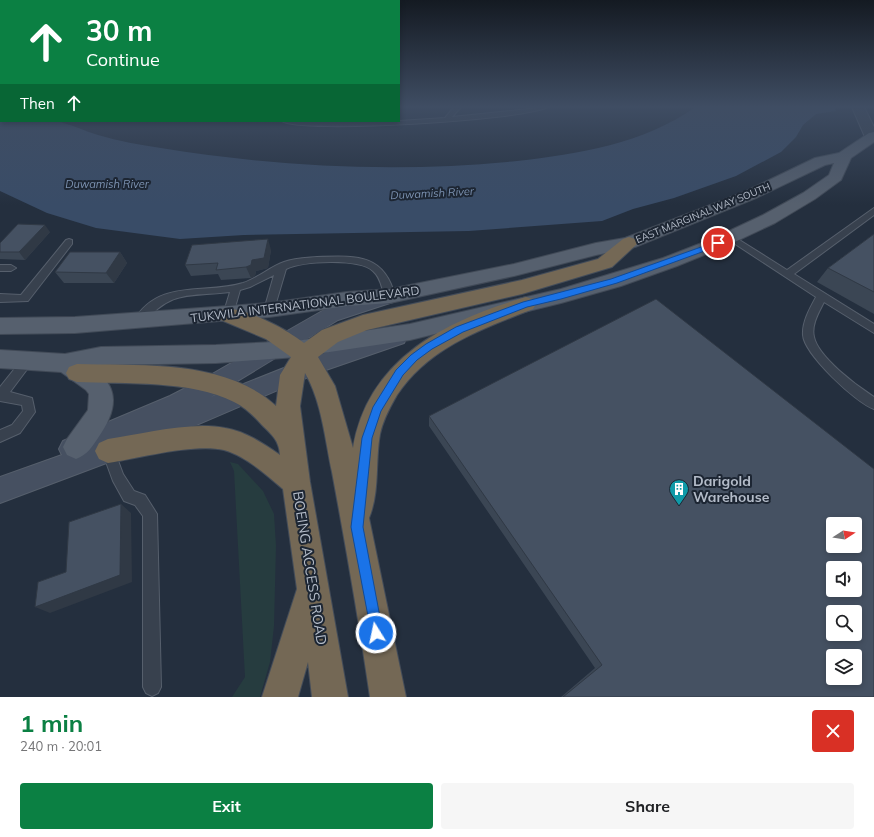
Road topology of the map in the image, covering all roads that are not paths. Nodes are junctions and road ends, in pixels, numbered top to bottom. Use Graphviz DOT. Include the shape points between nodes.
graph roads {
  1 [pos="869,140"];
  2 [pos="844,156"];
  3 [pos="874,211"];
  4 [pos="730,238"];
  5 [pos="69,242"];
  6 [pos="629,243"];
  7 [pos="0,268"];
  8 [pos="11,268"];
  9 [pos="280,268"];
  10 [pos="788,274"];
  11 [pos="236,287"];
  12 [pos="390,296"];
  13 [pos="822,296"];
  14 [pos="0,298"];
  15 [pos="526,304"];
  16 [pos="269,310"];
  17 [pos="228,315"];
  18 [pos="138,322"];
  19 [pos="0,326"];
  20 [pos="874,329"];
  21 [pos="410,332"];
  22 [pos="296,355"];
  23 [pos="0,359"];
  24 [pos="28,360"];
  25 [pos="71,368"];
  26 [pos="215,384"];
  27 [pos="1,395"];
  28 [pos="243,395"];
  29 [pos="874,404"];
  30 [pos="0,436"];
  31 [pos="291,439"];
  32 [pos="76,447"];
  33 [pos="108,451"];
  34 [pos="296,482"];
  35 [pos="10,486"];
  36 [pos="357,527"];
  37 [pos="313,587"];
  38 [pos="152,687"];
  39 [pos="280,697"];
  40 [pos="330,697"];
  41 [pos="388,697"];
  1 -- 2 [label="main road, EAST MARGINAL WAY SOUTH"];
  2 -- 4 [label="main road" via="836,177 809,196"];
  2 -- 6 [label="main road, EAST MARGINAL WAY SOUTH" via="820,161 750,196"];
  3 -- 10 [label="lane"];
  4 -- 10 [label="lane"];
  4 -- 15 [label="main road" via="614,281"];
  5 -- 14 [label="lane" via="24,298"];
  6 -- 12 [label="main road, TUKWILA INTERNATIONAL BOULEVARD"];
  6 -- 22 [label="highway" via="606,263 522,287 363,323 330,336"];
  7 -- 8 [label="lane"];
  9 -- 11 [label="lane" via="246,285"];
  9 -- 12 [label="lane" via="299,262 319,260 371,265 383,275"];
  9 -- 16 [label="lane"];
  10 -- 13 [label="lane"];
  11 -- 17 [label="lane"];
  11 -- 18 [label="lane" via="166,297"];
  12 -- 16 [label="main road, TUKWILA INTERNATIONAL BOULEVARD"];
  12 -- 22 [label="street" via="331,315"];
  13 -- 20 [label="lane"];
  13 -- 29 [label="lane" via="809,324 807,338 819,356 854,390"];
  15 -- 21 [label="main road"];
  15 -- 36 [label="highway" via="460,329 429,346 399,373 376,410 367,438"];
  16 -- 17 [label="main road, TUKWILA INTERNATIONAL BOULEVARD"];
  17 -- 18 [label="main road, TUKWILA INTERNATIONAL BOULEVARD"];
  17 -- 22 [label="highway" via="270,331"];
  18 -- 19 [label="main road, TUKWILA INTERNATIONAL BOULEVARD" via="75,326"];
  21 -- 22 [label="street"];
  22 -- 25 [label="main road" via="101,356"];
  22 -- 26 [label="street"];
  22 -- 28 [label="street"];
  22 -- 31 [label="highway, BOEING ACCESS ROAD" via="288,406"];
  22 -- 36 [label="highway" via="327,398"];
  23 -- 24 [label="main road"];
  24 -- 25 [label="main road"];
  24 -- 27 [label="lane"];
  25 -- 26 [label="highway"];
  25 -- 32 [label="main road" via="98,387 102,400 92,427"];
  26 -- 28 [label="highway"];
  26 -- 32 [label="street" via="179,403"];
  27 -- 30 [label="lane" via="28,402 29,412 16,429"];
  28 -- 31 [label="highway" via="268,414"];
  28 -- 33 [label="street"];
  31 -- 34 [label="highway, BOEING ACCESS ROAD"];
  32 -- 35 [label="street"];
  33 -- 34 [label="highway" via="189,438 224,439 252,450"];
  33 -- 35 [label="street"];
  33 -- 38 [label="lane" via="129,496 140,500 150,514"];
  34 -- 37 [label="highway, BOEING ACCESS ROAD"];
  36 -- 41 [label="highway"];
  37 -- 39 [label="highway"];
  37 -- 40 [label="highway, BOEING ACCESS ROAD"];
}
